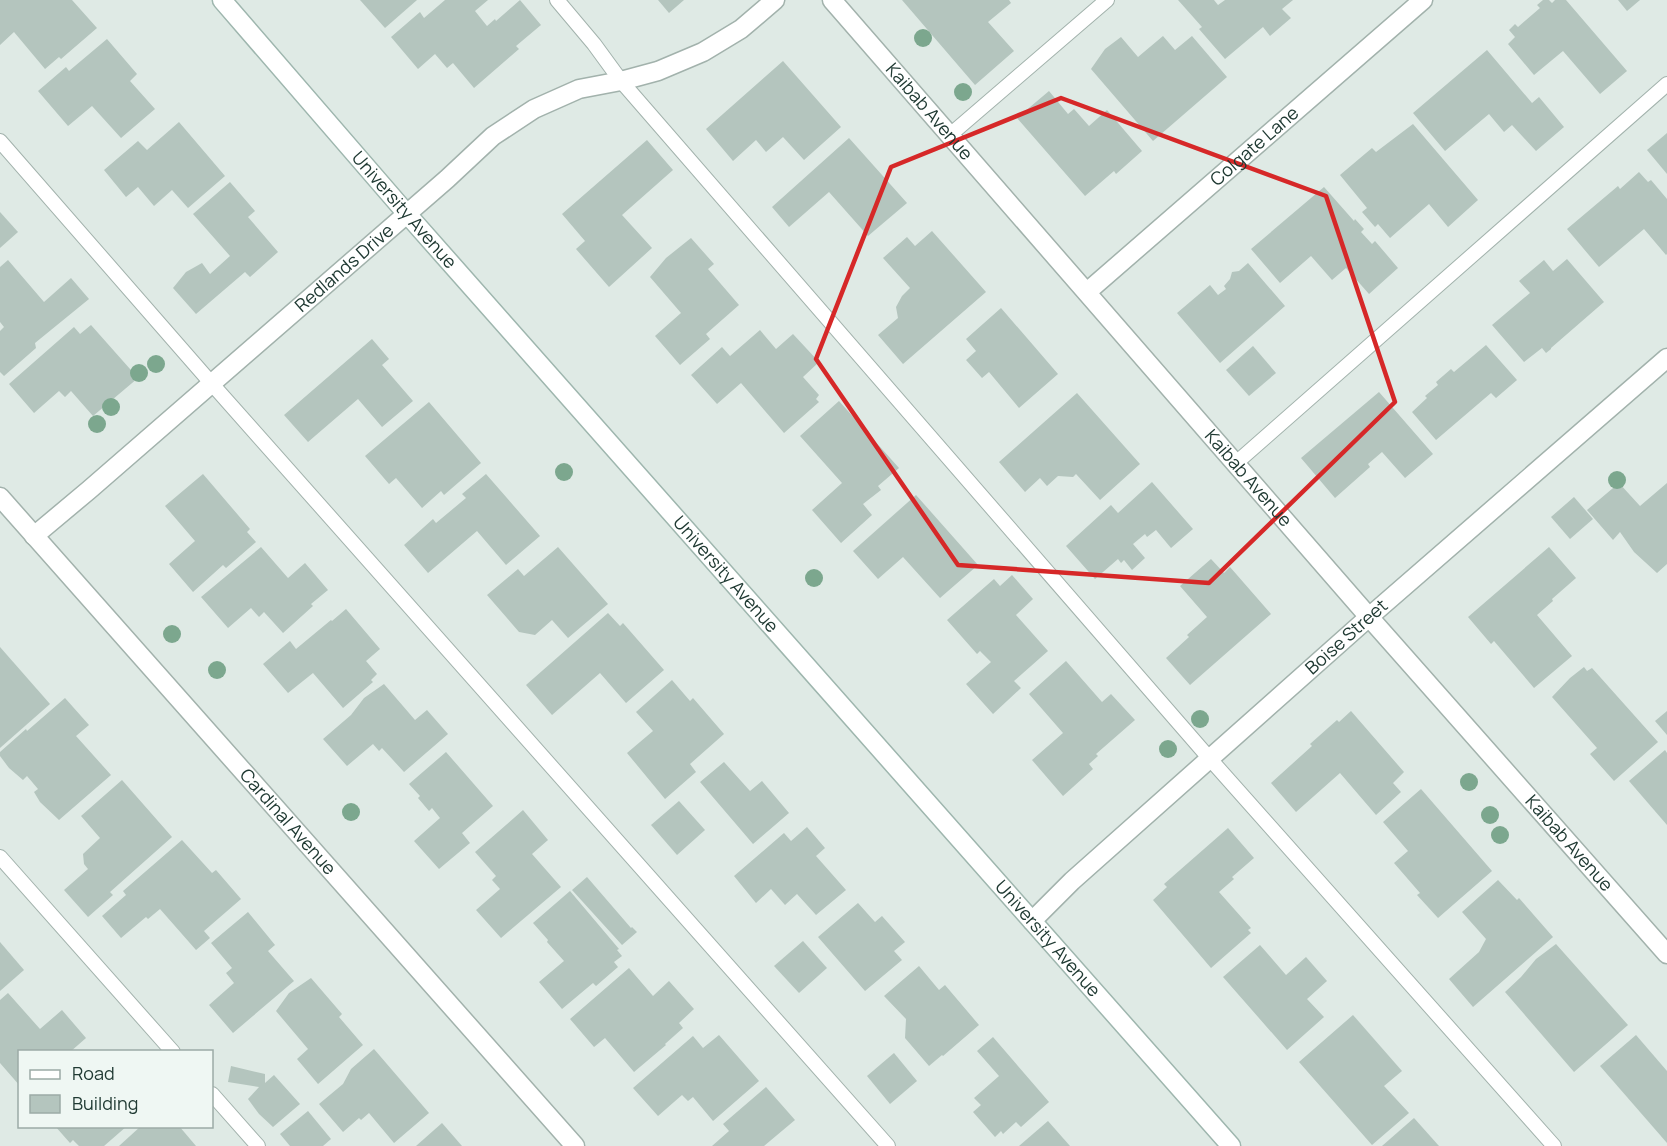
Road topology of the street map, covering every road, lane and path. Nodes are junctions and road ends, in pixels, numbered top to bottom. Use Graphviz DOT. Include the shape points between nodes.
graph roads {
  1 [pos="222,0"];
  2 [pos="557,0"];
  3 [pos="775,0"];
  4 [pos="832,0"];
  5 [pos="1107,0"];
  6 [pos="1422,0"];
  7 [pos="621,81"];
  8 [pos="1667,84"];
  9 [pos="950,135"];
  10 [pos="0,141"];
  11 [pos="407,214"];
  12 [pos="1087,292"];
  13 [pos="1667,358"];
  14 [pos="212,384"];
  15 [pos="1236,463"];
  16 [pos="0,497"];
  17 [pos="34,536"];
  18 [pos="1369,617"];
  19 [pos="1210,759"];
  20 [pos="0,857"];
  21 [pos="1032,921"];
  22 [pos="1667,954"];
  23 [pos="171,1050"];
  24 [pos="213,1095"];
  25 [pos="258,1146"];
  26 [pos="575,1146"];
  27 [pos="888,1146"];
  28 [pos="1231,1146"];
  29 [pos="1554,1146"];
  1 -- 11 [label="street, University Avenue"];
  2 -- 7 [label="lane"];
  3 -- 7 [label="street, Redlands Drive" via="741,29 703,52"];
  4 -- 9 [label="street, Kaibab Avenue"];
  5 -- 9 [label="lane"];
  6 -- 12 [label="street, Colgate Lane"];
  7 -- 11 [label="street, Redlands Drive" via="579,89 534,109 493,136"];
  7 -- 19 [label="lane"];
  8 -- 15 [label="lane"];
  9 -- 12 [label="street, Kaibab Avenue"];
  10 -- 14 [label="lane"];
  11 -- 14 [label="street, Redlands Drive"];
  11 -- 21 [label="street, University Avenue"];
  12 -- 15 [label="street, Kaibab Avenue"];
  13 -- 18 [label="street, Boise Street"];
  14 -- 17 [label="street, Redlands Drive"];
  14 -- 27 [label="lane"];
  15 -- 18 [label="street, Kaibab Avenue"];
  16 -- 17 [label="street, Cardinal Avenue"];
  17 -- 26 [label="street, Cardinal Avenue"];
  18 -- 19 [label="street, Boise Street"];
  18 -- 22 [label="street, Kaibab Avenue"];
  19 -- 21 [label="street, Boise Street"];
  19 -- 29 [label="lane"];
  20 -- 23 [label="lane"];
  21 -- 28 [label="street, University Avenue"];
  24 -- 25 [label="lane"];
}
